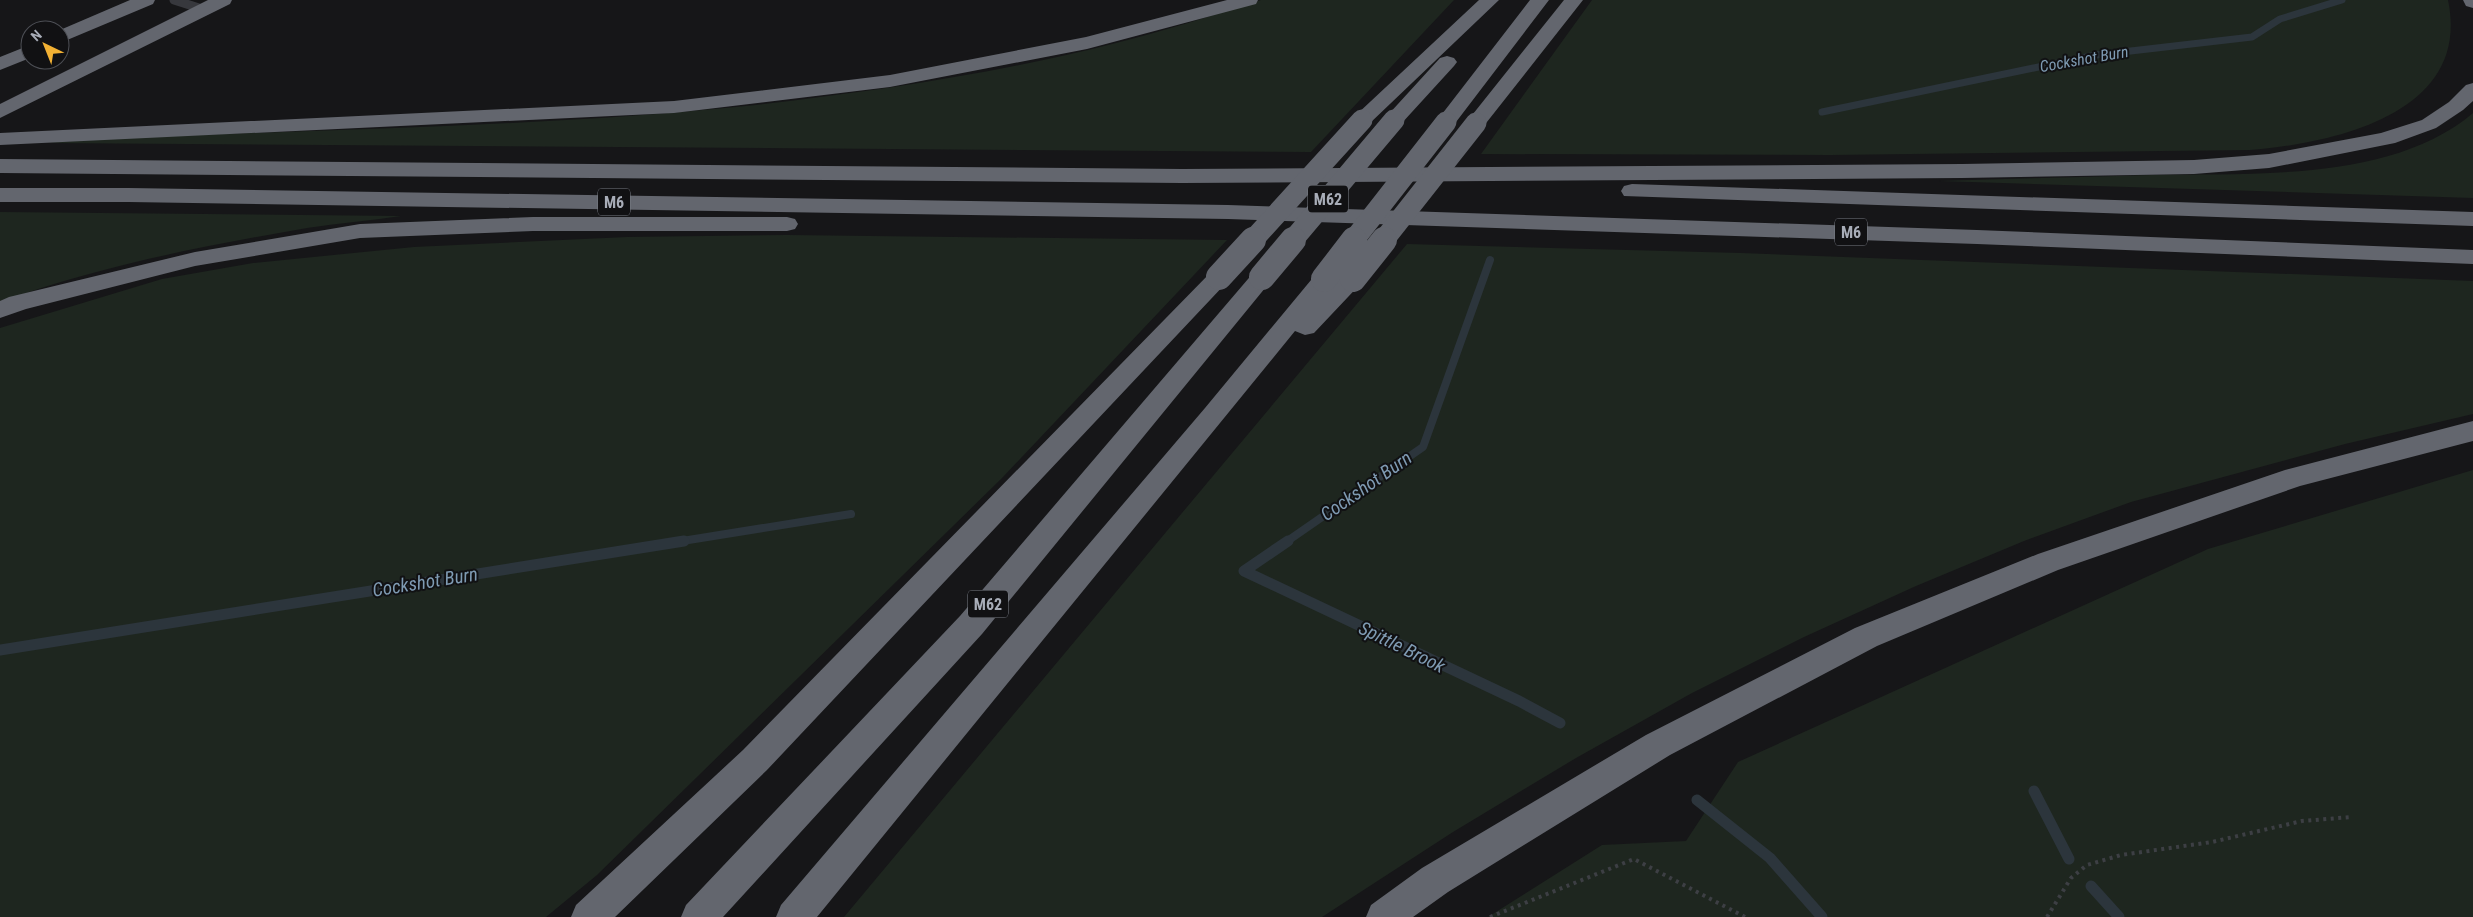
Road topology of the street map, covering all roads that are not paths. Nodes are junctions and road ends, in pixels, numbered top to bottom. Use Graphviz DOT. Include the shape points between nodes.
graph roads {
  1 [pos="146,0"];
  2 [pos="174,0"];
  3 [pos="223,0"];
  4 [pos="1249,0"];
  5 [pos="1490,0"];
  6 [pos="1494,0"];
  7 [pos="1540,0"];
  8 [pos="1574,0"];
  9 [pos="202,9"];
  10 [pos="70,33"];
  11 [pos="20,55"];
  12 [pos="0,64"];
  13 [pos="2473,89"];
  14 [pos="0,112"];
  15 [pos="0,139"];
  16 [pos="0,166"];
  17 [pos="1182,176"];
  18 [pos="0,195"];
  19 [pos="1228,212"];
  20 [pos="2473,220"];
  21 [pos="2473,257"];
  22 [pos="0,310"];
  23 [pos="1214,415"];
  24 [pos="2473,431"];
  25 [pos="590,917"];
  26 [pos="699,917"];
  27 [pos="794,917"];
  28 [pos="1384,917"];
  1 -- 10 [label="highway"];
  2 -- 9 [label="lane"];
  3 -- 9 [label="highway"];
  4 -- 15 [label="highway" via="1087,43 890,81 674,107"];
  5 -- 25 [label="highway, bridge" via="1362,120 1219,277 755,760"];
  6 -- 26 [label="highway, M62, bridge" via="1464,42 1394,120 971,625"];
  7 -- 23 [label="highway, M62, bridge"];
  8 -- 23 [label="highway, bridge" via="1353,279"];
  9 -- 14 [label="highway"];
  11 -- 12 [label="highway"];
  13 -- 17 [label="highway" via="2456,106 2429,124 2387,138 2269,161 2194,167 1962,172"];
  16 -- 17 [label="highway, M6"];
  17 -- 20 [label="highway, M6"];
  18 -- 19 [label="highway, M6"];
  19 -- 21 [label="highway, M6"];
  19 -- 22 [label="highway" via="952,224 532,224 360,232 195,259"];
  23 -- 27 [label="highway, M62"];
  24 -- 28 [label="highway" via="2294,477 2048,562 1866,637 1658,745 1435,880"];
}
